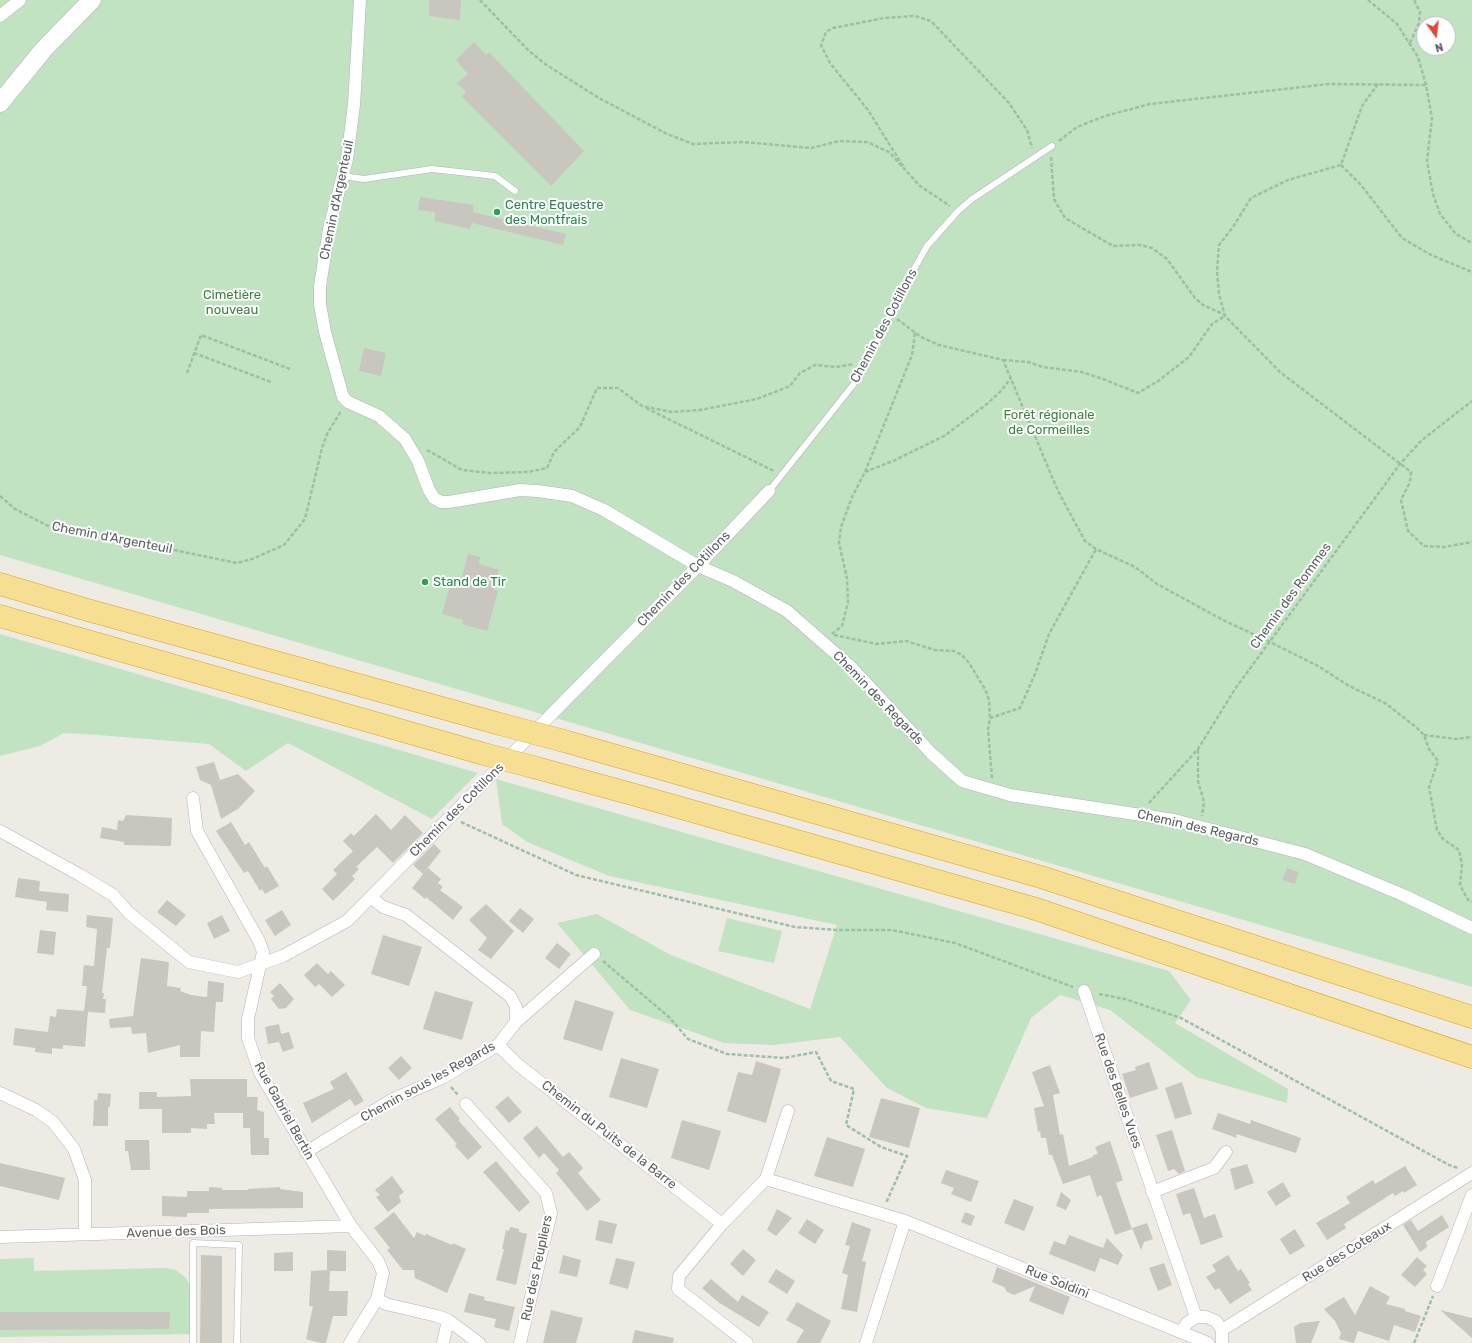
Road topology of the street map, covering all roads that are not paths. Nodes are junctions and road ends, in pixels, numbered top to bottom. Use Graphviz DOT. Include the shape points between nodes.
graph roads {
  1 [pos="20,0"];
  2 [pos="92,0"];
  3 [pos="360,0"];
  4 [pos="0,16"];
  5 [pos="3,97"];
  6 [pos="1049,147"];
  7 [pos="343,176"];
  8 [pos="515,191"];
  9 [pos="346,400"];
  10 [pos="769,491"];
  11 [pos="698,566"];
  12 [pos="0,584"];
  13 [pos="0,616"];
  14 [pos="193,798"];
  15 [pos="0,831"];
  16 [pos="371,897"];
  17 [pos="1472,928"];
  18 [pos="594,954"];
  19 [pos="261,964"];
  20 [pos="1084,991"];
  21 [pos="1472,1017"];
  22 [pos="516,1022"];
  23 [pos="498,1045"];
  24 [pos="1472,1057"];
  25 [pos="0,1093"];
  26 [pos="466,1104"];
  27 [pos="788,1111"];
  28 [pos="306,1152"];
  29 [pos="1226,1152"];
  30 [pos="1472,1173"];
  31 [pos="766,1179"];
  32 [pos="1152,1192"];
  33 [pos="1472,1195"];
  34 [pos="905,1221"];
  35 [pos="722,1224"];
  36 [pos="351,1226"];
  37 [pos="85,1234"];
  38 [pos="0,1237"];
  39 [pos="1437,1286"];
  40 [pos="377,1299"];
  41 [pos="1196,1317"];
  42 [pos="448,1320"];
  43 [pos="1222,1330"];
  44 [pos="1181,1332"];
  45 [pos="1205,1342"];
  46 [pos="193,1343"];
  47 [pos="237,1343"];
  48 [pos="350,1343"];
  49 [pos="443,1343"];
  50 [pos="479,1343"];
  51 [pos="520,1343"];
  52 [pos="747,1343"];
  53 [pos="866,1343"];
  54 [pos="1222,1343"];
  1 -- 4 [label="street"];
  2 -- 5 [label="street" via="44,49"];
  3 -- 7 [label="street, Chemin d'Argenteuil" via="354,105"];
  6 -- 10 [label="lane, Chemin des Cotillons" via="972,199 927,246 853,385"];
  7 -- 8 [label="lane" via="364,179 432,169 495,176"];
  7 -- 9 [label="street, Chemin d'Argenteuil" via="329,229 320,286 325,332"];
  9 -- 11 [label="street, Chemin des Regards" via="379,416 405,439 418,461 429,490 437,501 449,502 520,490 572,496 604,510"];
  10 -- 11 [label="street, Chemin des Cotillons"];
  11 -- 16 [label="street, Chemin des Cotillons"];
  11 -- 17 [label="street, Chemin des Regards" via="733,581 786,611 851,666 931,753 962,781 1010,795 1174,820 1305,854 1404,895"];
  12 -- 21 [label="highway, bridge" via="1041,877"];
  13 -- 24 [label="highway, bridge" via="1033,908"];
  14 -- 19 [label="street, Rue Gabriel Bertin" via="197,831 259,941 263,952"];
  15 -- 19 [label="street, Chemin des Cotillons" via="80,874 113,896 129,913 189,962 238,972"];
  16 -- 19 [label="street, Chemin des Cotillons" via="347,921 283,956"];
  16 -- 22 [label="street" via="383,907 406,915 510,996 516,1008"];
  18 -- 22 [label="street, Chemin sous les Regards"];
  19 -- 28 [label="street, Rue Gabriel Bertin" via="248,1019 248,1038 260,1073"];
  20 -- 32 [label="street, Rue des Belles Vues"];
  22 -- 23 [label="street, Chemin sous les Regards"];
  23 -- 28 [label="street, Chemin sous les Regards" via="442,1078 393,1099"];
  23 -- 35 [label="street, Chemin du Puits de la Barre" via="516,1064"];
  25 -- 37 [label="street" via="36,1110 53,1122 74,1149 85,1180"];
  26 -- 51 [label="street, Rue des Peupliers" via="546,1193 551,1213"];
  27 -- 31 [label="street"];
  28 -- 36 [label="street, Rue Gabriel Bertin"];
  29 -- 32 [label="street" via="1214,1168"];
  30 -- 43 [label="street, Rue des Coteaux"];
  31 -- 34 [label="street"];
  31 -- 35 [label="street"];
  32 -- 41 [label="street, Rue des Belles Vues"];
  33 -- 39 [label="street"];
  34 -- 44 [label="street, Rue Soldini"];
  34 -- 53 [label="street"];
  35 -- 52 [label="street" via="678,1276 678,1289"];
  36 -- 37 [label="street, Avenue des Bois"];
  36 -- 40 [label="street, Rue Gabriel Bertin" via="378,1261 383,1273"];
  37 -- 38 [label="street, Avenue des Bois"];
  40 -- 42 [label="street" via="386,1304"];
  40 -- 48 [label="street, Rue Gabriel Bertin"];
  41 -- 43 [label="street" via="1216,1321"];
  41 -- 44 [label="street" via="1186,1323"];
  42 -- 49 [label="street"];
  42 -- 50 [label="street"];
  43 -- 54 [label="street"];
  44 -- 45 [label="street, Rue Soldini"];
  46 -- 47 [label="lane" via="193,1243 239,1245"];
}
